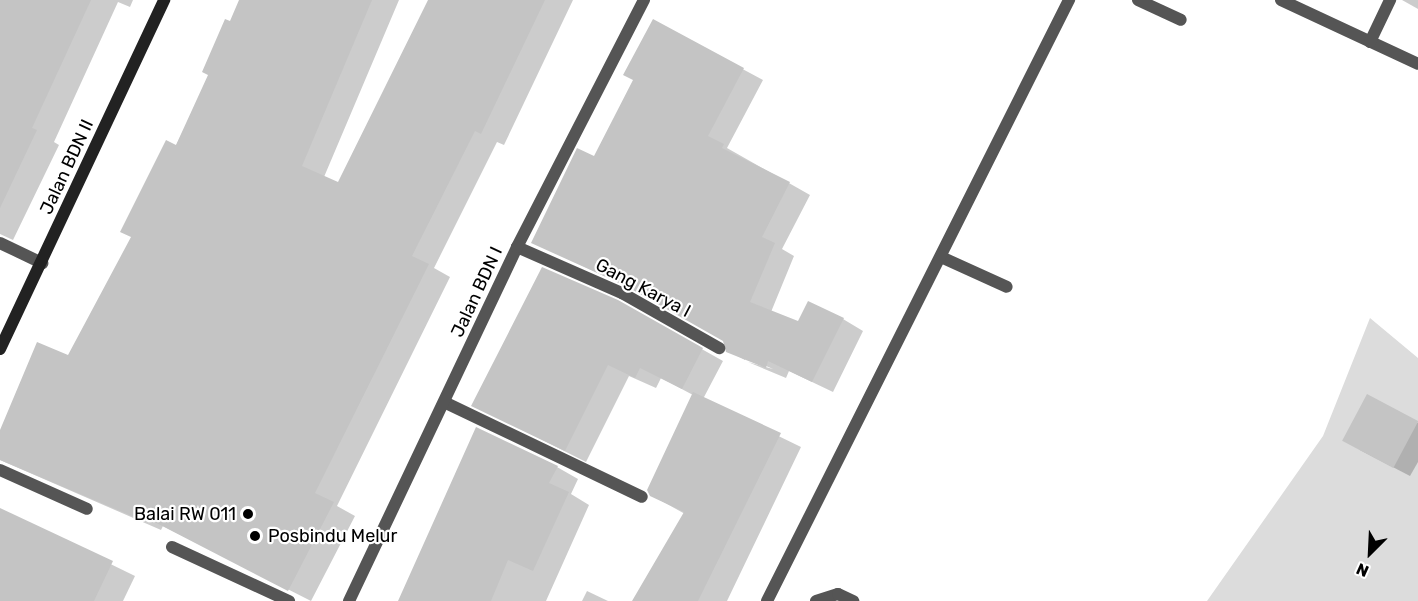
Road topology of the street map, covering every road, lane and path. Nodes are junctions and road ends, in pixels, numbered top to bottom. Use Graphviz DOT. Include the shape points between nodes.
graph roads {
  1 [pos="164,0"];
  2 [pos="644,0"];
  3 [pos="1069,0"];
  4 [pos="1138,0"];
  5 [pos="1281,0"];
  6 [pos="1390,0"];
  7 [pos="1181,20"];
  8 [pos="1370,42"];
  9 [pos="1418,64"];
  10 [pos="0,243"];
  11 [pos="518,247"];
  12 [pos="941,257"];
  13 [pos="42,263"];
  14 [pos="1007,287"];
  15 [pos="718,348"];
  16 [pos="0,349"];
  17 [pos="446,403"];
  18 [pos="0,470"];
  19 [pos="642,497"];
  20 [pos="87,509"];
  21 [pos="172,547"];
  22 [pos="836,598"];
  23 [pos="289,601"];
  24 [pos="348,601"];
  25 [pos="767,601"];
  26 [pos="816,601"];
  27 [pos="853,601"];
  1 -- 13 [label="street, Jalan BDN II"];
  2 -- 11 [label="street, Jalan BDN I"];
  3 -- 12 [label="street"];
  4 -- 7 [label="street"];
  5 -- 8 [label="street"];
  6 -- 8 [label="street"];
  8 -- 9 [label="street"];
  10 -- 13 [label="street"];
  11 -- 15 [label="street, Gang Karya I" via="622,293"];
  11 -- 17 [label="street, Jalan BDN I"];
  12 -- 14 [label="street"];
  12 -- 25 [label="street"];
  13 -- 16 [label="street, Jalan BDN II"];
  17 -- 19 [label="street"];
  17 -- 24 [label="street, Jalan BDN I"];
  18 -- 20 [label="street"];
  21 -- 23 [label="street"];
  22 -- 26 [label="street"];
  22 -- 27 [label="street"];
}
